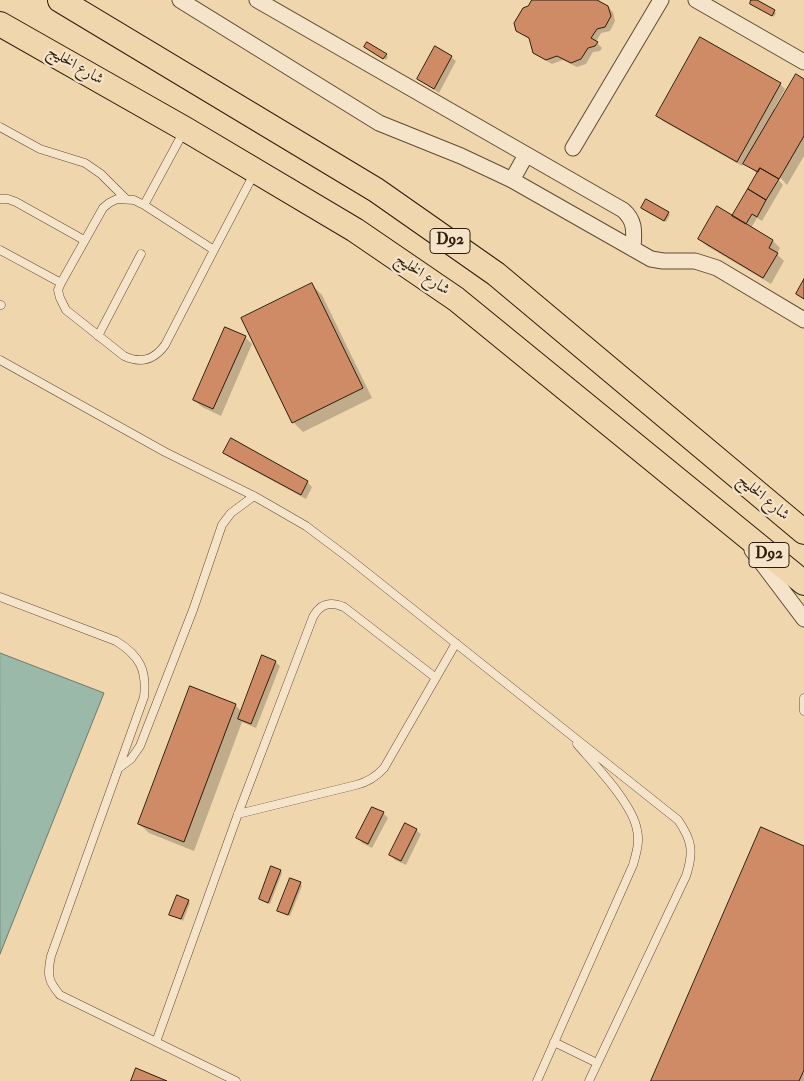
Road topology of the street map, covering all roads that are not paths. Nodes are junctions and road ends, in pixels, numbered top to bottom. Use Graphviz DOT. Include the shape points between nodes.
graph roads {
  1 [pos="60,0"];
  2 [pos="257,0"];
  3 [pos="661,0"];
  4 [pos="696,0"];
  5 [pos="189,2"];
  6 [pos="0,24"];
  7 [pos="804,62"];
  8 [pos="0,127"];
  9 [pos="185,129"];
  10 [pos="573,148"];
  11 [pos="526,155"];
  12 [pos="256,170"];
  13 [pos="512,180"];
  14 [pos="0,199"];
  15 [pos="126,199"];
  16 [pos="144,205"];
  17 [pos="84,240"];
  18 [pos="633,249"];
  19 [pos="0,250"];
  20 [pos="214,250"];
  21 [pos="141,254"];
  22 [pos="60,283"];
  23 [pos="804,320"];
  24 [pos="98,336"];
  25 [pos="0,360"];
  26 [pos="254,496"];
  27 [pos="734,527"];
  28 [pos="804,532"];
  29 [pos="804,583"];
  30 [pos="0,598"];
  31 [pos="804,619"];
  32 [pos="456,643"];
  33 [pos="436,678"];
  34 [pos="804,698"];
  35 [pos="804,712"];
  36 [pos="569,733"];
  37 [pos="118,768"];
  38 [pos="238,814"];
  39 [pos="156,1042"];
  40 [pos="554,1042"];
  41 [pos="597,1063"];
  42 [pos="236,1081"];
  43 [pos="537,1081"];
  44 [pos="589,1081"];
  1 -- 28 [label="main road, شارع الخليج / D92" via="380,193 496,274"];
  2 -- 11 [label="street"];
  3 -- 10 [label="street"];
  4 -- 7 [label="street"];
  5 -- 13 [label="street" via="379,123"];
  6 -- 9 [label="main road, شارع الخليج / D92"];
  8 -- 15 [label="lane" via="40,149 85,163 102,174"];
  9 -- 12 [label="main road, شارع الخليج / D92"];
  9 -- 16 [label="lane"];
  11 -- 13 [label="street"];
  11 -- 18 [label="street" via="628,214 634,225"];
  12 -- 20 [label="lane"];
  12 -- 27 [label="main road, شارع الخليج / D92" via="355,230 456,299"];
  13 -- 18 [label="street"];
  14 -- 17 [label="lane" via="16,202"];
  15 -- 16 [label="lane"];
  15 -- 17 [label="lane" via="117,199 103,208"];
  16 -- 20 [label="lane"];
  17 -- 22 [label="lane"];
  18 -- 23 [label="street" via="656,260 695,261 717,268"];
  19 -- 22 [label="lane"];
  20 -- 24 [label="lane" via="166,345 152,359 133,360"];
  21 -- 24 [label="lane"];
  22 -- 24 [label="lane" via="58,290 62,305"];
  25 -- 26 [label="lane" via="165,452"];
  26 -- 32 [label="lane" via="306,526"];
  26 -- 37 [label="lane" via="231,513 222,525 140,746 131,759"];
  27 -- 29 [label="main road, شارع الخليج / D92"];
  27 -- 31 [label="street"];
  30 -- 37 [label="lane" via="116,641 137,658 143,670 144,697"];
  32 -- 33 [label="lane"];
  32 -- 36 [label="lane"];
  33 -- 38 [label="lane" via="384,768 376,776 367,782"];
  33 -- 38 [label="lane" via="344,607 335,603 318,609"];
  34 -- 35 [label="lane"];
  36 -- 40 [label="lane" via="632,814 638,831 638,848"];
  36 -- 41 [label="lane" via="678,820 687,832 691,847 691,862 686,876"];
  37 -- 39 [label="lane" via="48,970 51,984 60,996"];
  38 -- 39 [label="lane"];
  39 -- 42 [label="lane"];
  40 -- 41 [label="lane"];
  40 -- 43 [label="lane"];
  41 -- 44 [label="lane"];
}
